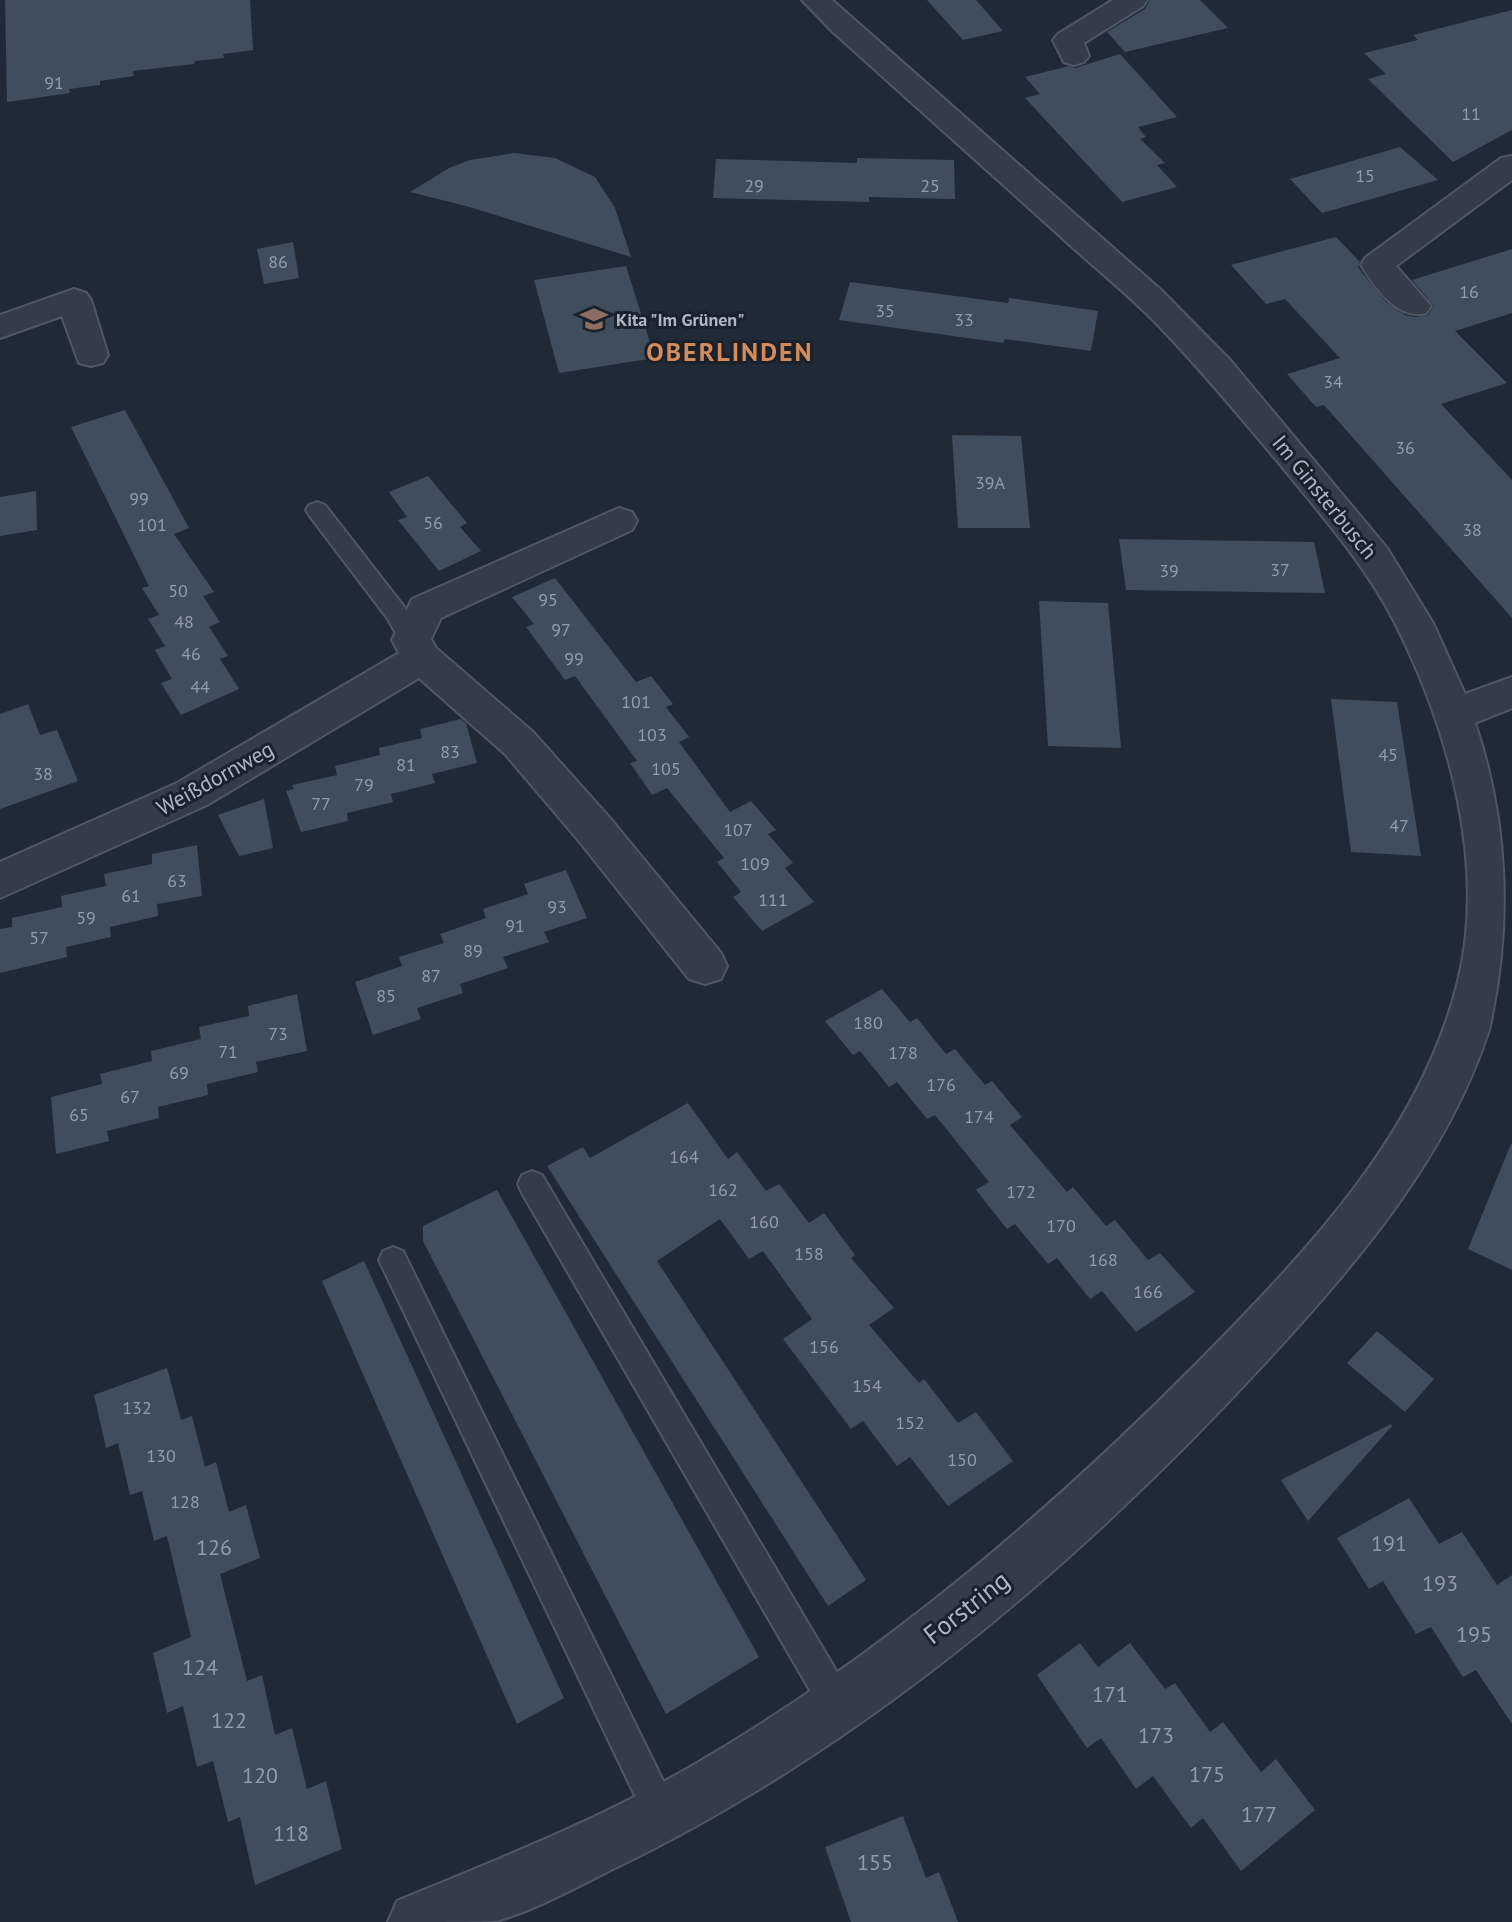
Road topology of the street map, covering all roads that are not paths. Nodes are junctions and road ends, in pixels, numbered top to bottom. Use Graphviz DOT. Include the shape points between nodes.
graph roads {
  1 [pos="816,0"];
  2 [pos="1133,0"];
  3 [pos="1074,56"];
  4 [pos="1512,165"];
  5 [pos="1414,306"];
  6 [pos="0,327"];
  7 [pos="91,355"];
  8 [pos="317,510"];
  9 [pos="619,521"];
  10 [pos="417,649"];
  11 [pos="1512,692"];
  12 [pos="1454,715"];
  13 [pos="0,881"];
  14 [pos="705,966"];
  15 [pos="1406,1152"];
  16 [pos="532,1184"];
  17 [pos="393,1260"];
  18 [pos="838,1706"];
  19 [pos="661,1813"];
  20 [pos="418,1922"];
  1 -- 12 [label="street, Im Ginsterbusch" via="1140,290 1217,369 1371,549 1418,630"];
  2 -- 3 [label="street" via="1068,40"];
  4 -- 5 [label="street" via="1377,265"];
  6 -- 7 [label="street" via="74,300"];
  8 -- 10 [label="lane" via="397,614"];
  9 -- 10 [label="street, Weißdornweg" via="426,609"];
  10 -- 13 [label="street, Weißdornweg" via="192,794"];
  10 -- 14 [label="street" via="519,743"];
  11 -- 12 [label="street"];
  12 -- 15 [label="street, Im Ginsterbusch" via="1480,825 1490,905 1488,936 1460,1053"];
  15 -- 18 [label="street, Forstring" via="1345,1237 1282,1310 1146,1449 1014,1569"];
  16 -- 18 [label="lane"];
  17 -- 19 [label="lane"];
  18 -- 19 [label="street, Forstring"];
  19 -- 20 [label="street, Forstring" via="531,1876"];
}
